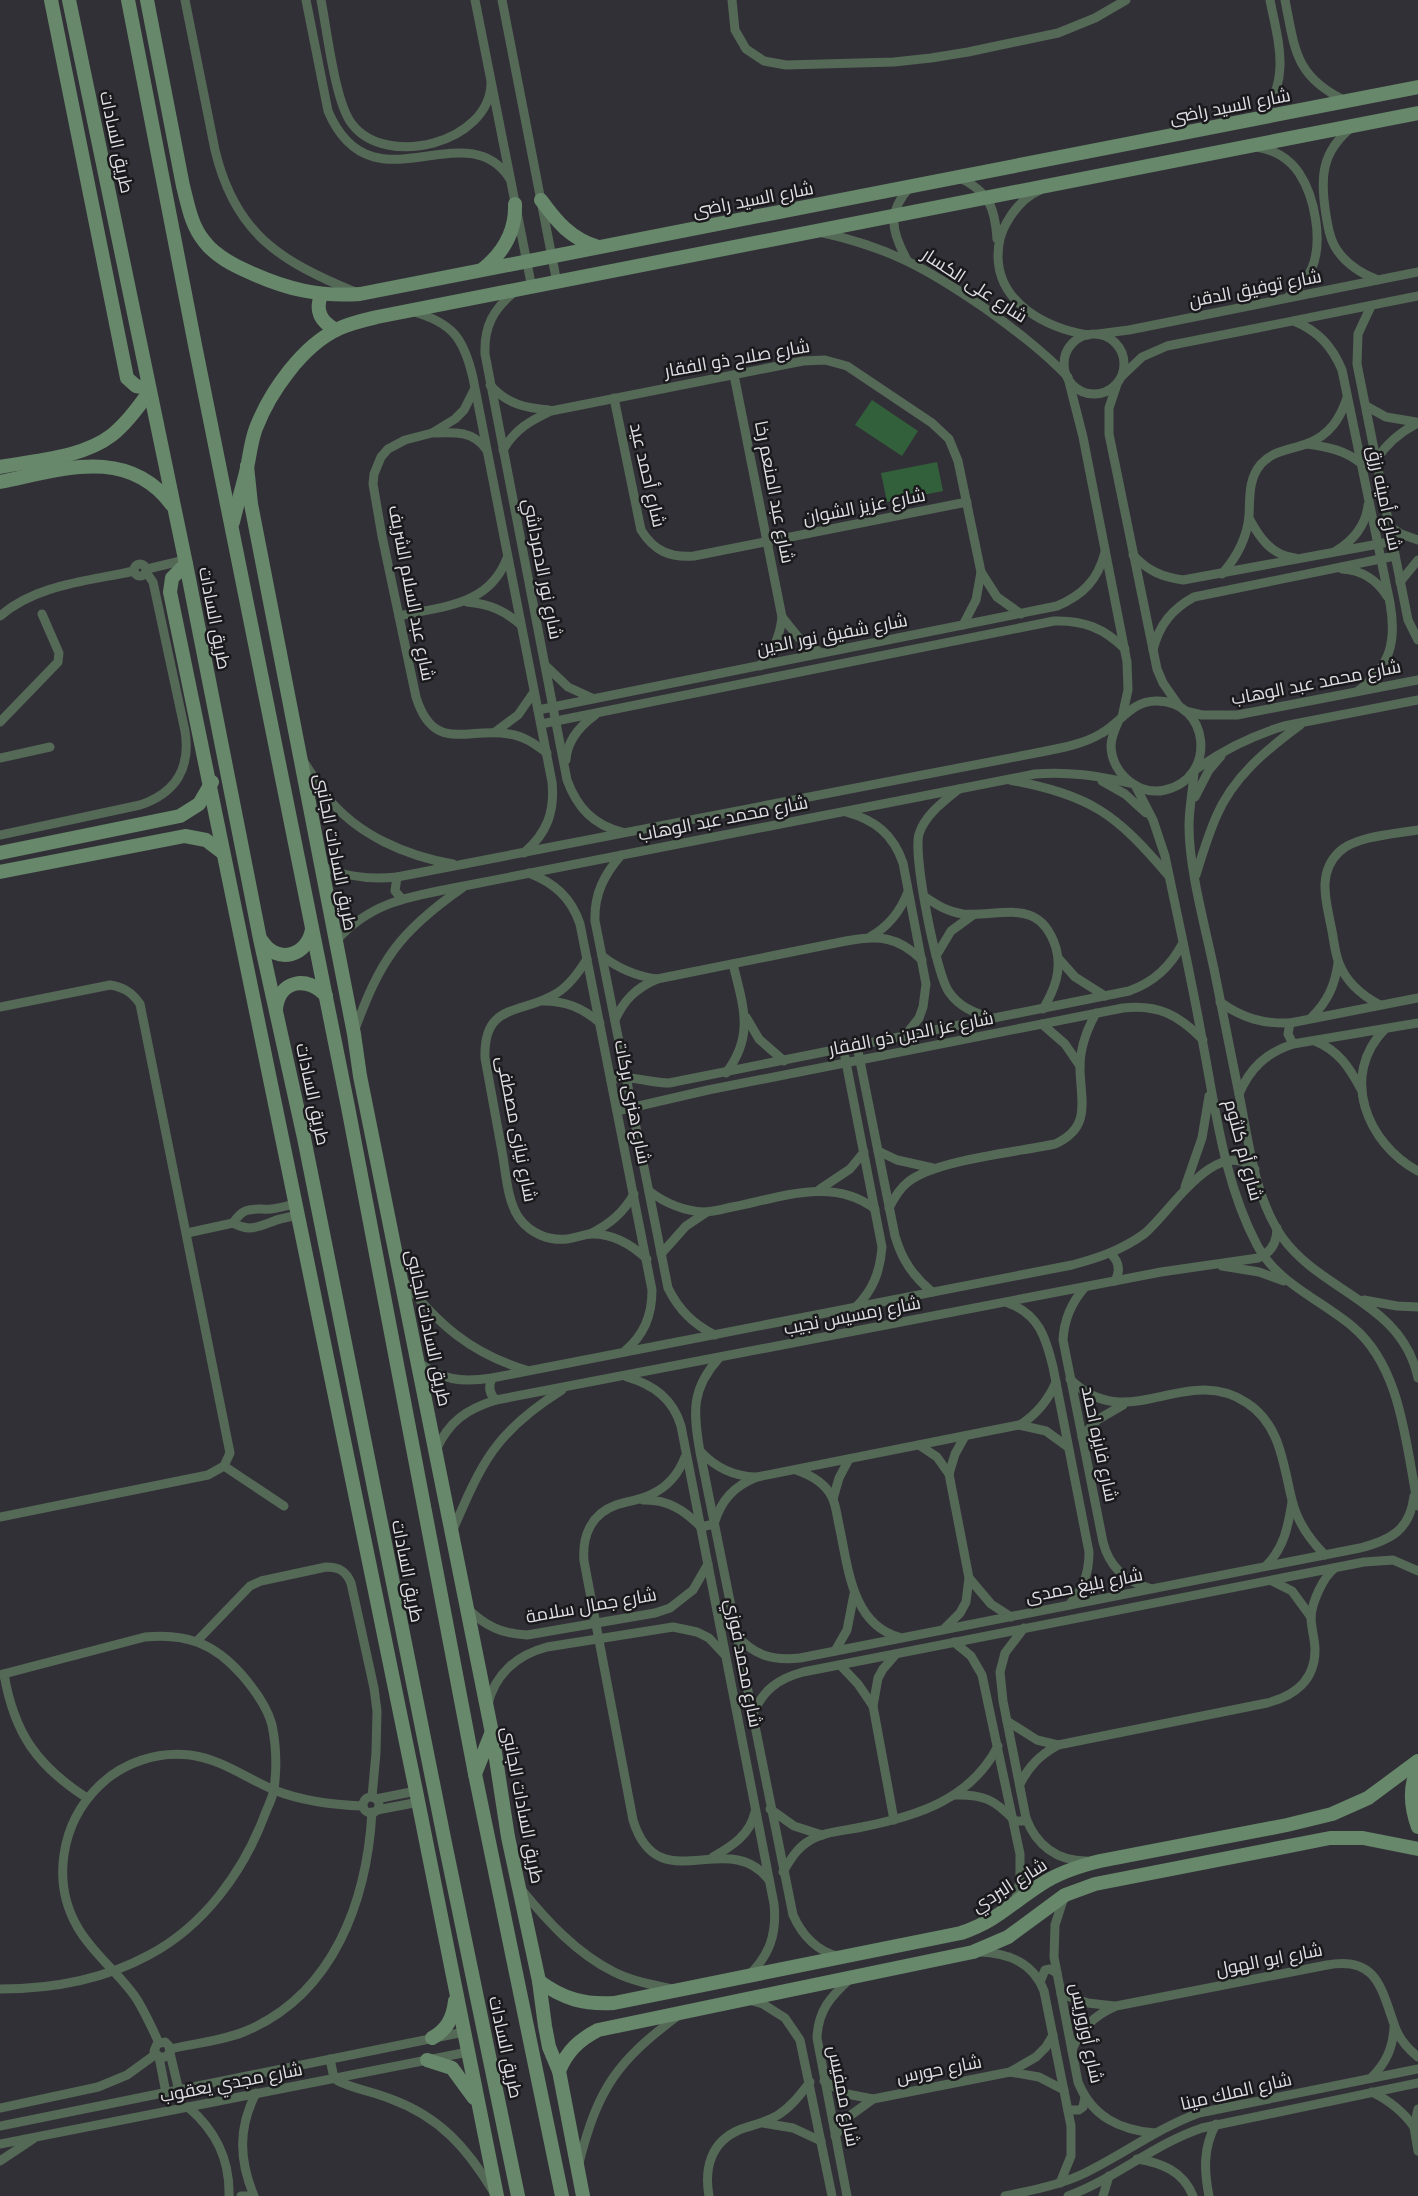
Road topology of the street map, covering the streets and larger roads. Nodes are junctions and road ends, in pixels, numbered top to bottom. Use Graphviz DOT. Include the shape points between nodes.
graph roads {
  1 [pos="69,0"];
  2 [pos="128,0"];
  3 [pos="147,0"];
  4 [pos="185,0"];
  5 [pos="306,0"];
  6 [pos="321,0"];
  7 [pos="475,0"];
  8 [pos="501,0"];
  9 [pos="732,0"];
  10 [pos="1126,0"];
  11 [pos="1270,0"];
  12 [pos="1285,0"];
  13 [pos="49,3"];
  14 [pos="491,83"];
  15 [pos="1418,87"];
  16 [pos="1346,101"];
  17 [pos="149,110"];
  18 [pos="1418,113"];
  19 [pos="1263,117"];
  20 [pos="1355,125"];
  21 [pos="1251,146"];
  22 [pos="177,147"];
  23 [pos="958,177"];
  24 [pos="510,179"];
  25 [pos="1051,185"];
  26 [pos="910,186"];
  27 [pos="987,198"];
  28 [pos="541,200"];
  29 [pos="515,204"];
  30 [pos="894,216"];
  31 [pos="817,232"];
  32 [pos="998,244"];
  33 [pos="600,247"];
  34 [pos="552,257"];
  35 [pos="907,260"];
  36 [pos="527,262"];
  37 [pos="482,270"];
  38 [pos="1418,272"];
  39 [pos="1378,280"];
  40 [pos="557,283"];
  41 [pos="532,288"];
  42 [pos="517,290"];
  43 [pos="360,294"];
  44 [pos="321,295"];
  45 [pos="1418,296"];
  46 [pos="1286,298"];
  47 [pos="1371,306"];
  48 [pos="408,311"];
  49 [pos="1294,321"];
  50 [pos="336,330"];
  51 [pos="1093,335"];
  52 [pos="735,375"];
  53 [pos="1068,378"];
  54 [pos="489,380"];
  55 [pos="1119,380"];
  56 [pos="474,383"];
  57 [pos="149,390"];
  58 [pos="1348,397"];
  59 [pos="614,398"];
  60 [pos="1366,406"];
  61 [pos="551,411"];
  62 [pos="1418,423"];
  63 [pos="498,426"];
  64 [pos="483,428"];
  65 [pos="432,433"];
  66 [pos="1307,444"];
  67 [pos="487,450"];
  68 [pos="503,450"];
  69 [pos="81,451"];
  70 [pos="1376,460"];
  71 [pos="1362,464"];
  72 [pos="84,465"];
  73 [pos="247,466"];
  74 [pos="0,467"];
  75 [pos="0,482"];
  76 [pos="1368,497"];
  77 [pos="967,502"];
  78 [pos="174,508"];
  79 [pos="1249,518"];
  80 [pos="1389,526"];
  81 [pos="231,527"];
  82 [pos="1418,540"];
  83 [pos="767,541"];
  84 [pos="1392,542"];
  85 [pos="1378,544"];
  86 [pos="1105,552"];
  87 [pos="1332,553"];
  88 [pos="1132,554"];
  89 [pos="508,556"];
  90 [pos="1395,556"];
  91 [pos="1302,559"];
  92 [pos="1381,559"];
  93 [pos="1418,560"];
  94 [pos="185,562"];
  95 [pos="1333,568"];
  96 [pos="146,571"];
  97 [pos="981,572"];
  98 [pos="1222,574"];
  99 [pos="1400,582"];
  100 [pos="464,602"];
  101 [pos="1390,603"];
  102 [pos="42,614"];
  103 [pos="1022,614"];
  104 [pos="0,616"];
  105 [pos="399,616"];
  106 [pos="782,616"];
  107 [pos="521,625"];
  108 [pos="963,625"];
  109 [pos="1418,640"];
  110 [pos="856,646"];
  111 [pos="1125,648"];
  112 [pos="821,654"];
  113 [pos="1152,655"];
  114 [pos="859,661"];
  115 [pos="545,665"];
  116 [pos="760,666"];
  117 [pos="1418,680"];
  118 [pos="1358,691"];
  119 [pos="534,692"];
  120 [pos="594,699"];
  121 [pos="1418,700"];
  122 [pos="553,707"];
  123 [pos="538,710"];
  124 [pos="1183,710"];
  125 [pos="597,713"];
  126 [pos="1121,718"];
  127 [pos="556,721"];
  128 [pos="0,722"];
  129 [pos="1304,722"];
  130 [pos="541,724"];
  131 [pos="495,733"];
  132 [pos="51,747"];
  133 [pos="1229,748"];
  134 [pos="298,753"];
  135 [pos="546,753"];
  136 [pos="224,755"];
  137 [pos="0,758"];
  138 [pos="566,771"];
  139 [pos="1194,771"];
  140 [pos="1092,776"];
  141 [pos="1005,779"];
  142 [pos="1133,784"];
  143 [pos="210,785"];
  144 [pos="960,788"];
  145 [pos="844,811"];
  146 [pos="1190,811"];
  147 [pos="706,818"];
  148 [pos="164,820"];
  149 [pos="1153,820"];
  150 [pos="1418,830"];
  151 [pos="627,833"];
  152 [pos="0,835"];
  153 [pos="168,838"];
  154 [pos="710,838"];
  155 [pos="0,853"];
  156 [pos="223,853"];
  157 [pos="524,853"];
  158 [pos="621,855"];
  159 [pos="461,865"];
  160 [pos="321,866"];
  161 [pos="0,872"];
  162 [pos="529,873"];
  163 [pos="1169,875"];
  164 [pos="397,877"];
  165 [pos="1196,877"];
  166 [pos="464,886"];
  167 [pos="908,892"];
  168 [pos="925,897"];
  169 [pos="402,899"];
  170 [pos="975,914"];
  171 [pos="312,927"];
  172 [pos="870,937"];
  173 [pos="260,939"];
  174 [pos="336,941"];
  175 [pos="1183,942"];
  176 [pos="602,956"];
  177 [pos="936,956"];
  178 [pos="587,959"];
  179 [pos="1059,959"];
  180 [pos="922,960"];
  181 [pos="1338,963"];
  182 [pos="733,964"];
  183 [pos="657,979"];
  184 [pos="326,996"];
  185 [pos="1106,996"];
  186 [pos="1418,998"];
  187 [pos="541,1001"];
  188 [pos="1220,1002"];
  189 [pos="1380,1005"];
  190 [pos="0,1007"];
  191 [pos="1043,1009"];
  192 [pos="276,1010"];
  193 [pos="1096,1013"];
  194 [pos="746,1017"];
  195 [pos="1311,1018"];
  196 [pos="994,1019"];
  197 [pos="615,1020"];
  198 [pos="600,1023"];
  199 [pos="1290,1023"];
  200 [pos="1418,1023"];
  201 [pos="1042,1024"];
  202 [pos="1385,1029"];
  203 [pos="354,1034"];
  204 [pos="904,1037"];
  205 [pos="1203,1040"];
  206 [pos="1315,1041"];
  207 [pos="1293,1044"];
  208 [pos="857,1046"];
  209 [pos="843,1049"];
  210 [pos="264,1050"];
  211 [pos="860,1060"];
  212 [pos="784,1061"];
  213 [pos="846,1063"];
  214 [pos="1080,1066"];
  215 [pos="726,1072"];
  216 [pos="291,1076"];
  217 [pos="360,1076"];
  218 [pos="706,1076"];
  219 [pos="626,1078"];
  220 [pos="611,1080"];
  221 [pos="1210,1082"];
  222 [pos="1361,1089"];
  223 [pos="708,1090"];
  224 [pos="1239,1094"];
  225 [pos="348,1107"];
  226 [pos="632,1107"];
  227 [pos="617,1111"];
  228 [pos="304,1138"];
  229 [pos="878,1151"];
  230 [pos="864,1152"];
  231 [pos="1226,1161"];
  232 [pos="933,1168"];
  233 [pos="1255,1169"];
  234 [pos="1418,1171"];
  235 [pos="362,1179"];
  236 [pos="291,1181"];
  237 [pos="820,1190"];
  238 [pos="649,1191"];
  239 [pos="1183,1192"];
  240 [pos="634,1194"];
  241 [pos="385,1205"];
  242 [pos="889,1208"];
  243 [pos="267,1209"];
  244 [pos="296,1209"];
  245 [pos="875,1209"];
  246 [pos="707,1212"];
  247 [pos="233,1223"];
  248 [pos="269,1223"];
  249 [pos="1277,1228"];
  250 [pos="187,1233"];
  251 [pos="589,1234"];
  252 [pos="1110,1253"];
  253 [pos="661,1254"];
  254 [pos="1264,1256"];
  255 [pos="647,1259"];
  256 [pos="1199,1265"];
  257 [pos="399,1276"];
  258 [pos="310,1277"];
  259 [pos="1115,1281"];
  260 [pos="1085,1287"];
  261 [pos="1296,1287"];
  262 [pos="932,1292"];
  263 [pos="334,1296"];
  264 [pos="1357,1298"];
  265 [pos="1006,1302"];
  266 [pos="856,1307"];
  267 [pos="1418,1307"];
  268 [pos="715,1335"];
  269 [pos="622,1353"];
  270 [pos="719,1358"];
  271 [pos="416,1361"];
  272 [pos="1067,1365"];
  273 [pos="1053,1367"];
  274 [pos="528,1371"];
  275 [pos="625,1376"];
  276 [pos="492,1378"];
  277 [pos="1418,1378"];
  278 [pos="1070,1379"];
  279 [pos="1056,1382"];
  280 [pos="567,1387"];
  281 [pos="496,1400"];
  282 [pos="1128,1402"];
  283 [pos="695,1425"];
  284 [pos="1019,1425"];
  285 [pos="681,1426"];
  286 [pos="964,1436"];
  287 [pos="1082,1437"];
  288 [pos="920,1445"];
  289 [pos="1068,1447"];
  290 [pos="436,1450"];
  291 [pos="700,1452"];
  292 [pos="686,1454"];
  293 [pos="849,1459"];
  294 [pos="224,1466"];
  295 [pos="794,1470"];
  296 [pos="949,1474"];
  297 [pos="757,1477"];
  298 [pos="1415,1491"];
  299 [pos="833,1499"];
  300 [pos="638,1500"];
  301 [pos="1292,1500"];
  302 [pos="284,1506"];
  303 [pos="1418,1506"];
  304 [pos="0,1516"];
  305 [pos="714,1524"];
  306 [pos="700,1527"];
  307 [pos="452,1532"];
  308 [pos="1360,1548"];
  309 [pos="1105,1550"];
  310 [pos="1089,1552"];
  311 [pos="1324,1555"];
  312 [pos="1364,1562"];
  313 [pos="708,1563"];
  314 [pos="1266,1566"];
  315 [pos="1337,1567"];
  316 [pos="1418,1571"];
  317 [pos="969,1578"];
  318 [pos="1270,1580"];
  319 [pos="1181,1583"];
  320 [pos="1151,1589"];
  321 [pos="854,1594"];
  322 [pos="1184,1597"];
  323 [pos="1069,1605"];
  324 [pos="467,1608"];
  325 [pos="1011,1617"];
  326 [pos="1311,1617"];
  327 [pos="596,1623"];
  328 [pos="1024,1628"];
  329 [pos="942,1630"];
  330 [pos="920,1634"];
  331 [pos="736,1635"];
  332 [pos="901,1638"];
  333 [pos="599,1639"];
  334 [pos="197,1641"];
  335 [pos="954,1642"];
  336 [pos="920,1649"];
  337 [pos="835,1651"];
  338 [pos="896,1654"];
  339 [pos="726,1656"];
  340 [pos="800,1658"];
  341 [pos="840,1665"];
  342 [pos="803,1672"];
  343 [pos="2,1675"];
  344 [pos="1004,1701"];
  345 [pos="990,1703"];
  346 [pos="873,1706"];
  347 [pos="487,1709"];
  348 [pos="752,1716"];
  349 [pos="1007,1721"];
  350 [pos="492,1733"];
  351 [pos="1058,1745"];
  352 [pos="998,1746"];
  353 [pos="760,1756"];
  354 [pos="746,1759"];
  355 [pos="1418,1761"];
  356 [pos="1418,1768"];
  357 [pos="476,1774"];
  358 [pos="1020,1784"];
  359 [pos="274,1790"];
  360 [pos="954,1795"];
  361 [pos="418,1797"];
  362 [pos="87,1798"];
  363 [pos="374,1798"];
  364 [pos="363,1806"];
  365 [pos="483,1809"];
  366 [pos="770,1809"];
  367 [pos="756,1810"];
  368 [pos="374,1811"];
  369 [pos="1012,1818"];
  370 [pos="1026,1818"];
  371 [pos="894,1820"];
  372 [pos="1418,1827"];
  373 [pos="822,1835"];
  374 [pos="508,1837"];
  375 [pos="445,1843"];
  376 [pos="427,1847"];
  377 [pos="1171,1847"];
  378 [pos="1418,1849"];
  379 [pos="712,1858"];
  380 [pos="1100,1861"];
  381 [pos="1174,1868"];
  382 [pos="783,1872"];
  383 [pos="770,1881"];
  384 [pos="521,1889"];
  385 [pos="1065,1895"];
  386 [pos="789,1900"];
  387 [pos="774,1904"];
  388 [pos="1015,1904"];
  389 [pos="918,1942"];
  390 [pos="973,1952"];
  391 [pos="842,1958"];
  392 [pos="922,1964"];
  393 [pos="114,1971"];
  394 [pos="1057,1973"];
  395 [pos="748,1977"];
  396 [pos="852,1977"];
  397 [pos="539,1981"];
  398 [pos="1040,1982"];
  399 [pos="700,1986"];
  400 [pos="0,1989"];
  401 [pos="678,1990"];
  402 [pos="456,1993"];
  403 [pos="1061,1994"];
  404 [pos="744,1999"];
  405 [pos="1116,2006"];
  406 [pos="704,2007"];
  407 [pos="684,2011"];
  408 [pos="1394,2024"];
  409 [pos="464,2032"];
  410 [pos="1053,2035"];
  411 [pos="432,2038"];
  412 [pos="159,2043"];
  413 [pos="1072,2050"];
  414 [pos="170,2051"];
  415 [pos="468,2052"];
  416 [pos="157,2055"];
  417 [pos="1418,2057"];
  418 [pos="330,2059"];
  419 [pos="427,2060"];
  420 [pos="1418,2069"];
  421 [pos="559,2071"];
  422 [pos="1010,2072"];
  423 [pos="334,2078"];
  424 [pos="1371,2078"];
  425 [pos="825,2081"];
  426 [pos="810,2082"];
  427 [pos="1418,2083"];
  428 [pos="1064,2090"];
  429 [pos="179,2091"];
  430 [pos="1372,2092"];
  431 [pos="166,2093"];
  432 [pos="256,2093"];
  433 [pos="1085,2097"];
  434 [pos="873,2099"];
  435 [pos="478,2104"];
  436 [pos="188,2107"];
  437 [pos="0,2108"];
  438 [pos="566,2109"];
  439 [pos="1418,2109"];
  440 [pos="1068,2110"];
  441 [pos="545,2114"];
  442 [pos="763,2123"];
  443 [pos="1216,2124"];
  444 [pos="0,2126"];
  445 [pos="1414,2127"];
  446 [pos="1155,2133"];
  447 [pos="835,2136"];
  448 [pos="36,2137"];
  449 [pos="821,2141"];
  450 [pos="0,2144"];
  451 [pos="1418,2151"];
  452 [pos="1137,2159"];
  453 [pos="0,2161"];
  454 [pos="577,2168"];
  455 [pos="1110,2175"];
  456 [pos="1060,2183"];
  457 [pos="229,2196"];
  458 [pos="241,2196"];
  459 [pos="250,2196"];
  460 [pos="254,2196"];
  461 [pos="496,2196"];
  462 [pos="518,2196"];
  463 [pos="562,2196"];
  464 [pos="583,2196"];
  465 [pos="709,2196"];
  466 [pos="832,2196"];
  467 [pos="847,2196"];
  468 [pos="1005,2196"];
  469 [pos="1068,2196"];
  470 [pos="1103,2196"];
  471 [pos="1193,2196"];
  472 [pos="1209,2196"];
  1 -- 57 [label="street, طريق السادات"];
  2 -- 17 [label="street, طريق السادات"];
  3 -- 22 [label="street"];
  4 -- 43 [label="street" via="215,150 235,204 258,235 287,260"];
  5 -- 24 [label="street" via="328,111 352,145 372,156 392,160 451,152 478,154 503,168"];
  6 -- 14 [label="street" via="345,113 359,133 370,140 382,145 411,146 440,141 466,129 485,108 491,96"];
  7 -- 14 [label="street"];
  8 -- 28 [label="street"];
  9 -- 10 [label="street" via="735,30 746,49 764,61 786,65 894,62 968,52 1058,33"];
  11 -- 19 [label="street" via="1281,64 1277,92"];
  12 -- 16 [label="street" via="1293,44 1303,66 1318,85"];
  13 -- 57 [label="street" via="127,378"];
  14 -- 24 [label="street"];
  15 -- 16 [label="street, شارع السيد راضى"];
  16 -- 19 [label="street, شارع السيد راضى"];
  17 -- 22 [label="street"];
  17 -- 81 [label="street, طريق السادات"];
  18 -- 20 [label="street"];
  19 -- 23 [label="street, شارع السيد راضى"];
  20 -- 21 [label="street"];
  20 -- 39 [label="street" via="1342,135 1325,163 1326,213 1337,250 1354,268"];
  21 -- 25 [label="street"];
  21 -- 46 [label="street" via="1272,151 1299,172 1313,212 1316,241 1312,268"];
  22 -- 44 [label="street, شارع السيد راضى" via="189,210 205,243 234,266 270,282"];
  23 -- 26 [label="street, شارع السيد راضى"];
  23 -- 27 [label="street" via="979,188"];
  24 -- 29 [label="street"];
  25 -- 27 [label="street"];
  25 -- 32 [label="street, شارع على الكسار" via="1036,192 1011,214"];
  26 -- 30 [label="street"];
  26 -- 33 [label="street, شارع السيد راضى"];
  27 -- 30 [label="street"];
  27 -- 32 [label="street" via="995,216"];
  28 -- 33 [label="street" via="572,235"];
  28 -- 34 [label="street"];
  29 -- 36 [label="street"];
  29 -- 37 [label="street" via="511,234 494,260"];
  30 -- 31 [label="street"];
  30 -- 35 [label="street" via="895,237"];
  31 -- 35 [label="street, شارع على الكسار"];
  31 -- 40 [label="street"];
  32 -- 51 [label="street, شارع على الكسار" via="1001,276 1020,304 1049,323"];
  33 -- 34 [label="street, شارع السيد راضى"];
  34 -- 36 [label="street, شارع السيد راضى"];
  34 -- 40 [label="street"];
  35 -- 53 [label="street, شارع على الكسار" via="1016,331"];
  36 -- 37 [label="street, شارع السيد راضى"];
  36 -- 41 [label="street"];
  37 -- 43 [label="street, شارع السيد راضى"];
  38 -- 39 [label="street, شارع توفيق الدقن"];
  39 -- 46 [label="street, شارع توفيق الدقن"];
  40 -- 41 [label="street"];
  41 -- 42 [label="street"];
  42 -- 48 [label="street"];
  42 -- 54 [label="street, شارع نور الدمرداشي" via="492,315 487,327 484,340"];
  43 -- 44 [label="street, شارع السيد راضى"];
  44 -- 50 [label="street" via="320,315"];
  45 -- 47 [label="street"];
  46 -- 51 [label="street, شارع توفيق الدقن"];
  47 -- 49 [label="street"];
  47 -- 60 [label="street, شارع أمينه رزق" via="1363,319 1356,349"];
  48 -- 50 [label="street"];
  48 -- 56 [label="street, شارع نور الدمرداشي" via="429,316 451,329 465,350"];
  49 -- 55 [label="street" via="1167,346 1142,357"];
  49 -- 58 [label="street, شارع أمينه رزق" via="1329,345 1342,370"];
  50 -- 73 [label="street" via="314,345 278,386 256,428"];
  51 -- 53 [label="street" via="1080,338 1068,351"];
  51 -- 55 [label="street" via="1107,337 1120,349 1124,367"];
  52 -- 59 [label="street, شارع صلاح ذو الفقار"];
  52 -- 77 [label="street, شارع صلاح ذو الفقار" via="814,360 847,366 941,430 954,449"];
  52 -- 83 [label="street, شارع عبد المنعم رخا"];
  53 -- 55 [label="street" via="1074,386 1091,393 1101,393"];
  53 -- 86 [label="street"];
  54 -- 56 [label="street"];
  54 -- 61 [label="street, شارع صلاح ذو الفقار" via="497,393 517,405"];
  54 -- 63 [label="street, شارع نور الدمرداشي"];
  55 -- 88 [label="street" via="1109,408 1109,434"];
  56 -- 64 [label="street, شارع نور الدمرداشي"];
  56 -- 65 [label="street, شارع عبد السلام الشريف" via="471,400 455,419"];
  57 -- 69 [label="street" via="124,425"];
  57 -- 78 [label="street, طريق السادات"];
  58 -- 66 [label="street" via="1337,422"];
  58 -- 71 [label="street, شارع أمينه رزق"];
  59 -- 61 [label="street, شارع صلاح ذو الفقار"];
  59 -- 83 [label="street, شارع أحمد عيد" via="638,518 648,541 669,555 681,557"];
  60 -- 62 [label="street" via="1397,421"];
  60 -- 70 [label="street, شارع أمينه رزق"];
  61 -- 68 [label="street, شارع صلاح ذو الفقار" via="516,431"];
  62 -- 70 [label="street" via="1390,441"];
  63 -- 64 [label="street"];
  63 -- 68 [label="street, شارع نور الدمرداشي"];
  64 -- 67 [label="street, شارع نور الدمرداشي"];
  65 -- 67 [label="street, شارع عبد السلام الشريف" via="468,434"];
  65 -- 105 [label="street, شارع عبد السلام الشريف" via="388,449 374,474"];
  66 -- 71 [label="street" via="1335,448"];
  66 -- 79 [label="street" via="1272,454 1261,464 1252,477"];
  67 -- 89 [label="street, شارع نور الدمرداشي"];
  68 -- 115 [label="street, شارع نور الدمرداشي"];
  69 -- 72 [label="street"];
  69 -- 74 [label="street"];
  70 -- 80 [label="street, شارع أمينه رزق"];
  71 -- 76 [label="street, شارع أمينه رزق"];
  72 -- 75 [label="street"];
  72 -- 78 [label="street" via="106,466 145,480 162,492"];
  73 -- 81 [label="street"];
  73 -- 134 [label="street, طريق السادات الجانبى"];
  76 -- 85 [label="street, شارع أمينه رزق"];
  76 -- 87 [label="street" via="1365,518 1354,537"];
  77 -- 83 [label="street, شارع عزيز الشوان"];
  77 -- 97 [label="street, شارع صلاح ذو الفقار"];
  78 -- 94 [label="street, طريق السادات"];
  79 -- 91 [label="street" via="1264,543 1288,557"];
  79 -- 98 [label="street" via="1239,549"];
  80 -- 82 [label="street"];
  80 -- 84 [label="street, شارع أمينه رزق"];
  81 -- 171 [label="street, طريق السادات"];
  83 -- 106 [label="street, شارع عبد المنعم رخا"];
  84 -- 85 [label="street"];
  84 -- 90 [label="street, شارع أمينه رزق"];
  85 -- 87 [label="street"];
  85 -- 92 [label="street, شارع أمينه رزق"];
  86 -- 103 [label="street, شارع شفيق نور الدين" via="1101,567 1084,592 1057,606"];
  86 -- 111 [label="street"];
  87 -- 91 [label="street"];
  88 -- 98 [label="street" via="1142,565 1169,578 1183,580"];
  88 -- 113 [label="street"];
  89 -- 100 [label="street" via="487,589"];
  89 -- 107 [label="street, شارع نور الدمرداشي"];
  90 -- 92 [label="street"];
  90 -- 99 [label="street, شارع أمينه رزق"];
  91 -- 98 [label="street"];
  92 -- 95 [label="street"];
  92 -- 101 [label="street, شارع أمينه رزق"];
  93 -- 99 [label="street"];
  94 -- 96 [label="street"];
  94 -- 136 [label="street, طريق السادات"];
  94 -- 143 [label="street" via="172,578 170,592"];
  95 -- 101 [label="street" via="1360,572 1383,590"];
  95 -- 113 [label="street" via="1194,597 1181,604 1161,626"];
  96 -- 104 [label="street" via="140,576 135,570 46,590 20,601"];
  96 -- 152 [label="street" via="153,582 185,731 187,751 182,771 165,793 147,803"];
  97 -- 103 [label="street, شارع صلاح ذو الفقار" via="998,597"];
  97 -- 108 [label="street, شارع صلاح ذو الفقار" via="976,600"];
  99 -- 109 [label="street, شارع أمينه رزق" via="1408,620"];
  100 -- 105 [label="street"];
  100 -- 107 [label="street" via="495,607"];
  101 -- 118 [label="street, شارع أمينه رزق" via="1394,632 1390,650 1383,666"];
  102 -- 128 [label="street" via="59,653 58,662"];
  103 -- 108 [label="street, شارع شفيق نور الدين"];
  105 -- 131 [label="street, شارع عبد السلام الشريف" via="416,697 426,720 447,734"];
  106 -- 112 [label="street, شارع عبد المنعم رخا" via="799,638"];
  106 -- 116 [label="street, شارع عبد المنعم رخا" via="774,648"];
  107 -- 119 [label="street, شارع نور الدمرداشي"];
  108 -- 110 [label="street, شارع شفيق نور الدين"];
  110 -- 112 [label="street, شارع شفيق نور الدين"];
  110 -- 114 [label="street"];
  111 -- 114 [label="street, شارع شفيق نور الدين" via="1100,628 1054,621"];
  111 -- 126 [label="street" via="1128,690"];
  112 -- 116 [label="street, شارع شفيق نور الدين"];
  113 -- 124 [label="street" via="1163,683"];
  114 -- 125 [label="street, شارع شفيق نور الدين"];
  115 -- 120 [label="street" via="568,687"];
  115 -- 122 [label="street, شارع نور الدمرداشي"];
  116 -- 120 [label="street, شارع شفيق نور الدين"];
  117 -- 118 [label="street, شارع محمد عبد الوهاب"];
  118 -- 124 [label="street, شارع محمد عبد الوهاب" via="1237,715 1202,715"];
  119 -- 123 [label="street, شارع نور الدمرداشي"];
  119 -- 131 [label="street" via="518,715"];
  120 -- 122 [label="street, شارع شفيق نور الدين"];
  121 -- 129 [label="street, شارع محمد عبد الوهاب"];
  122 -- 123 [label="street, شارع شفيق نور الدين"];
  122 -- 127 [label="street, شارع نور الدمرداشي"];
  123 -- 130 [label="street, شارع نور الدمرداشي"];
  124 -- 126 [label="street" via="1156,701 1132,708"];
  124 -- 139 [label="street" via="1200,732 1200,758"];
  125 -- 127 [label="street, شارع شفيق نور الدين"];
  125 -- 138 [label="street" via="583,723 573,738"];
  126 -- 142 [label="street" via="1113,733 1112,754 1120,773"];
  126 -- 147 [label="street, شارع محمد عبد الوهاب" via="1103,733 1065,747"];
  127 -- 130 [label="street, شارع شفيق نور الدين"];
  127 -- 138 [label="street, شارع نور الدمرداشي"];
  129 -- 133 [label="street, شارع محمد عبد الوهاب" via="1265,732"];
  129 -- 165 [label="street" via="1255,761 1227,796 1216,815"];
  130 -- 135 [label="street, شارع نور الدمرداشي"];
  131 -- 135 [label="street, شارع عبد السلام الشريف" via="522,737"];
  132 -- 137 [label="street"];
  133 -- 139 [label="street, شارع محمد عبد الوهاب"];
  133 -- 146 [label="street" via="1201,783"];
  134 -- 159 [label="street" via="327,797 356,825 405,851"];
  134 -- 160 [label="street, طريق السادات الجانبى"];
  135 -- 157 [label="street, شارع نور الدمرداشي" via="554,798 552,814 546,829"];
  136 -- 143 [label="street"];
  136 -- 173 [label="street, طريق السادات"];
  138 -- 151 [label="street, شارع نور الدمرداشي" via="573,796 582,810 595,822"];
  139 -- 142 [label="street" via="1173,788 1154,790"];
  139 -- 146 [label="street, شارع أم كلثوم"];
  140 -- 141 [label="street, شارع محمد عبد الوهاب" via="1058,772"];
  140 -- 142 [label="street, شارع محمد عبد الوهاب"];
  140 -- 149 [label="street" via="1125,794"];
  141 -- 144 [label="street, شارع محمد عبد الوهاب"];
  141 -- 163 [label="street" via="1059,791 1097,807 1130,833"];
  142 -- 149 [label="street, شارع أم كلثوم"];
  143 -- 148 [label="street" via="190,811"];
  143 -- 156 [label="street"];
  144 -- 145 [label="street, شارع محمد عبد الوهاب"];
  144 -- 168 [label="street" via="934,810 919,832 918,860"];
  145 -- 154 [label="street, شارع محمد عبد الوهاب"];
  145 -- 167 [label="street" via="871,821 891,838 898,850"];
  146 -- 165 [label="street, شارع أم كلثوم"];
  147 -- 151 [label="street, شارع محمد عبد الوهاب"];
  147 -- 154 [label="street"];
  148 -- 153 [label="street"];
  148 -- 155 [label="street"];
  149 -- 163 [label="street, شارع أم كلثوم"];
  150 -- 181 [label="street" via="1350,844 1332,860 1324,884"];
  151 -- 157 [label="street, شارع محمد عبد الوهاب"];
  153 -- 156 [label="street" via="196,837"];
  153 -- 161 [label="street"];
  154 -- 158 [label="street, شارع محمد عبد الوهاب"];
  156 -- 210 [label="street"];
  157 -- 159 [label="street, شارع محمد عبد الوهاب"];
  158 -- 162 [label="street, شارع محمد عبد الوهاب"];
  158 -- 176 [label="street, شارع هنرى بركات" via="604,876 596,898"];
  159 -- 164 [label="street, شارع محمد عبد الوهاب"];
  160 -- 164 [label="street, شارع محمد عبد الوهاب" via="365,879"];
  160 -- 174 [label="street, طريق السادات الجانبى"];
  162 -- 166 [label="street, شارع محمد عبد الوهاب"];
  162 -- 178 [label="street, شارع هنرى بركات" via="554,886 571,902"];
  163 -- 175 [label="street, شارع أم كلثوم"];
  164 -- 169 [label="street" via="396,891"];
  165 -- 188 [label="street, شارع أم كلثوم"];
  166 -- 169 [label="street, شارع محمد عبد الوهاب"];
  166 -- 203 [label="street" via="420,920 389,955 367,997"];
  167 -- 172 [label="street" via="897,914"];
  167 -- 180 [label="street"];
  168 -- 170 [label="street" via="949,911"];
  168 -- 177 [label="street"];
  169 -- 174 [label="street, شارع محمد عبد الوهاب" via="365,914"];
  170 -- 177 [label="street" via="951,931"];
  170 -- 179 [label="street" via="1013,911 1034,917 1050,932"];
  171 -- 173 [label="street" via="306,945 291,955 273,952"];
  171 -- 184 [label="street, طريق السادات"];
  172 -- 180 [label="street" via="893,940"];
  172 -- 182 [label="street"];
  173 -- 192 [label="street, طريق السادات"];
  174 -- 203 [label="street, طريق السادات الجانبى"];
  175 -- 185 [label="street, شارع عز الدين ذو الفقار" via="1176,956 1155,978 1142,986"];
  175 -- 205 [label="street, شارع أم كلثوم"];
  176 -- 183 [label="street" via="622,970"];
  176 -- 197 [label="street, شارع هنرى بركات"];
  177 -- 196 [label="street" via="943,982 954,998 969,1010"];
  178 -- 187 [label="street, شارع نيازى مصطفى" via="568,984"];
  178 -- 198 [label="street, شارع هنرى بركات"];
  179 -- 185 [label="street" via="1074,977"];
  179 -- 191 [label="street" via="1057,980"];
  180 -- 204 [label="street" via="926,984 923,1007"];
  181 -- 189 [label="street" via="1360,992"];
  181 -- 195 [label="street" via="1333,988"];
  182 -- 183 [label="street"];
  182 -- 194 [label="street"];
  183 -- 197 [label="street" via="636,990"];
  184 -- 192 [label="street" via="313,985 295,984 281,994"];
  184 -- 225 [label="street, طريق السادات"];
  185 -- 191 [label="street, شارع عز الدين ذو الفقار"];
  186 -- 189 [label="street"];
  187 -- 198 [label="street, شارع نيازى مصطفى" via="573,1005"];
  187 -- 251 [label="street, شارع نيازى مصطفى" via="504,1013 491,1027 484,1045 507,1182 519,1217 539,1235 552,1239"];
  188 -- 199 [label="street" via="1260,1022"];
  188 -- 224 [label="street, شارع أم كلثوم"];
  189 -- 195 [label="street"];
  190 -- 250 [label="street" via="110,985 124,988 136,997"];
  191 -- 196 [label="street, شارع عز الدين ذو الفقار"];
  192 -- 216 [label="street, طريق السادات"];
  193 -- 201 [label="street, شارع عز الدين ذو الفقار"];
  193 -- 205 [label="street, شارع عز الدين ذو الفقار" via="1152,1008 1178,1019"];
  193 -- 214 [label="street" via="1087,1031"];
  194 -- 212 [label="street" via="759,1039"];
  194 -- 215 [label="street" via="743,1043"];
  195 -- 199 [label="street"];
  196 -- 204 [label="street, شارع عز الدين ذو الفقار"];
  197 -- 219 [label="street, شارع هنرى بركات"];
  198 -- 220 [label="street, شارع هنرى بركات"];
  199 -- 207 [label="street" via="1288,1034"];
  200 -- 202 [label="street"];
  201 -- 211 [label="street, شارع عز الدين ذو الفقار"];
  201 -- 214 [label="street" via="1065,1044"];
  202 -- 206 [label="street"];
  202 -- 222 [label="street" via="1367,1054"];
  203 -- 217 [label="street, طريق السادات الجانبى"];
  204 -- 208 [label="street, شارع عز الدين ذو الفقار"];
  205 -- 221 [label="street, شارع أم كلثوم"];
  206 -- 207 [label="street"];
  206 -- 222 [label="street" via="1341,1057"];
  207 -- 224 [label="street" via="1265,1057 1254,1067"];
  208 -- 209 [label="street, شارع عز الدين ذو الفقار"];
  208 -- 211 [label="street"];
  209 -- 212 [label="street, شارع عز الدين ذو الفقار"];
  209 -- 213 [label="street"];
  210 -- 216 [label="street"];
  210 -- 236 [label="street"];
  211 -- 213 [label="street, شارع عز الدين ذو الفقار"];
  211 -- 229 [label="street"];
  212 -- 215 [label="street, شارع عز الدين ذو الفقار"];
  213 -- 223 [label="street, شارع عز الدين ذو الفقار"];
  213 -- 230 [label="street"];
  214 -- 232 [label="street" via="1083,1112 1065,1139"];
  215 -- 218 [label="street, شارع عز الدين ذو الفقار"];
  216 -- 228 [label="street, طريق السادات"];
  217 -- 225 [label="street"];
  217 -- 241 [label="street, طريق السادات الجانبى"];
  218 -- 219 [label="street, شارع عز الدين ذو الفقار" via="658,1083"];
  218 -- 223 [label="street"];
  219 -- 220 [label="street, شارع عز الدين ذو الفقار"];
  219 -- 226 [label="street, شارع هنرى بركات"];
  220 -- 227 [label="street, شارع هنرى بركات"];
  221 -- 231 [label="street, شارع أم كلثوم"];
  221 -- 239 [label="street" via="1202,1138"];
  222 -- 234 [label="street" via="1369,1117 1384,1143 1403,1163"];
  223 -- 226 [label="street, شارع عز الدين ذو الفقار"];
  224 -- 233 [label="street, شارع أم كلثوم"];
  225 -- 235 [label="street, طريق السادات"];
  226 -- 227 [label="street, شارع عز الدين ذو الفقار"];
  226 -- 238 [label="street, شارع هنرى بركات"];
  227 -- 240 [label="street, شارع هنرى بركات"];
  228 -- 236 [label="street"];
  228 -- 263 [label="street, طريق السادات"];
  229 -- 232 [label="street"];
  229 -- 242 [label="street"];
  230 -- 237 [label="street" via="850,1169"];
  230 -- 245 [label="street"];
  231 -- 233 [label="street" via="1241,1160"];
  231 -- 239 [label="street, شارع رمسيس نجيب" via="1204,1172"];
  231 -- 254 [label="street, شارع أم كلثوم" via="1244,1215"];
  232 -- 242 [label="street" via="908,1181"];
  233 -- 249 [label="street, شارع أم كلثوم"];
  235 -- 241 [label="street"];
  235 -- 357 [label="street, طريق السادات"];
  236 -- 244 [label="street"];
  237 -- 245 [label="street" via="847,1194"];
  237 -- 246 [label="street"];
  238 -- 246 [label="street" via="676,1206"];
  238 -- 253 [label="street, شارع هنرى بركات"];
  239 -- 252 [label="street, شارع رمسيس نجيب" via="1143,1234"];
  240 -- 251 [label="street, شارع نيازى مصطفى" via="620,1214"];
  240 -- 255 [label="street, شارع هنرى بركات"];
  241 -- 257 [label="street, طريق السادات الجانبى"];
  242 -- 262 [label="street" via="900,1252 908,1267"];
  243 -- 244 [label="street"];
  243 -- 247 [label="street" via="249,1209"];
  243 -- 248 [label="street"];
  244 -- 248 [label="street"];
  244 -- 258 [label="street"];
  245 -- 266 [label="street" via="881,1261 872,1286"];
  246 -- 253 [label="street" via="686,1226"];
  247 -- 248 [label="street" via="253,1229"];
  247 -- 250 [label="street"];
  249 -- 254 [label="street" via="1273,1247"];
  249 -- 264 [label="street, شارع أم كلثوم" via="1305,1261"];
  250 -- 294 [label="street" via="230,1446"];
  251 -- 255 [label="street, شارع نيازى مصطفى" via="615,1237"];
  252 -- 259 [label="street" via="1118,1263"];
  252 -- 262 [label="street, شارع رمسيس نجيب" via="1072,1265"];
  253 -- 268 [label="street, شارع هنرى بركات" via="674,1300 692,1321"];
  254 -- 256 [label="street, شارع رمسيس نجيب"];
  254 -- 261 [label="street, شارع أم كلثوم"];
  255 -- 269 [label="street, شارع هنرى بركات" via="652,1290 649,1319 638,1338"];
  256 -- 259 [label="street, شارع رمسيس نجيب"];
  256 -- 261 [label="street" via="1249,1270"];
  257 -- 271 [label="street, طريق السادات الجانبى"];
  257 -- 274 [label="street" via="456,1336 478,1351"];
  258 -- 263 [label="street"];
  258 -- 361 [label="street"];
  259 -- 260 [label="street, شارع رمسيس نجيب"];
  260 -- 265 [label="street, شارع رمسيس نجيب"];
  260 -- 272 [label="street, شارع فايزه احمد" via="1071,1306 1064,1328"];
  261 -- 298 [label="street, شارع أم كلثوم" via="1363,1336 1385,1366 1397,1399"];
  262 -- 266 [label="street, شارع رمسيس نجيب"];
  263 -- 375 [label="street, طريق السادات"];
  264 -- 267 [label="street"];
  264 -- 277 [label="street, شارع أم كلثوم" via="1400,1336"];
  265 -- 270 [label="street, شارع رمسيس نجيب"];
  265 -- 273 [label="street, شارع فايزه احمد" via="1036,1321 1047,1342"];
  266 -- 268 [label="street, شارع رمسيس نجيب"];
  268 -- 269 [label="street, شارع رمسيس نجيب"];
  269 -- 274 [label="street, شارع رمسيس نجيب"];
  270 -- 275 [label="street, شارع رمسيس نجيب"];
  270 -- 283 [label="street, شارع محمد فوزي" via="696,1395"];
  271 -- 276 [label="street, شارع رمسيس نجيب" via="444,1377"];
  271 -- 290 [label="street, طريق السادات الجانبى"];
  272 -- 273 [label="street"];
  272 -- 278 [label="street, شارع فايزه احمد"];
  273 -- 279 [label="street, شارع فايزه احمد"];
  274 -- 276 [label="street, شارع رمسيس نجيب"];
  275 -- 280 [label="street, شارع رمسيس نجيب"];
  275 -- 285 [label="street, شارع محمد فوزي" via="648,1384 666,1398"];
  276 -- 281 [label="street" via="490,1393"];
  278 -- 282 [label="street" via="1102,1401"];
  278 -- 287 [label="street, شارع فايزه احمد"];
  279 -- 284 [label="street" via="1046,1402"];
  279 -- 289 [label="street, شارع فايزه احمد"];
  280 -- 281 [label="street, شارع رمسيس نجيب"];
  280 -- 307 [label="street" via="524,1417 491,1451"];
  281 -- 290 [label="street, شارع رمسيس نجيب" via="464,1413 452,1423"];
  282 -- 287 [label="street" via="1097,1420"];
  282 -- 301 [label="street" via="1203,1390 1235,1395 1249,1403 1272,1428 1285,1463"];
  283 -- 285 [label="street"];
  283 -- 291 [label="street, شارع محمد فوزي"];
  284 -- 286 [label="street"];
  284 -- 289 [label="street" via="1046,1431"];
  285 -- 292 [label="street, شارع محمد فوزي"];
  286 -- 288 [label="street"];
  286 -- 296 [label="street"];
  287 -- 309 [label="street, شارع فايزه احمد"];
  288 -- 293 [label="street"];
  288 -- 296 [label="street" via="937,1457"];
  289 -- 310 [label="street, شارع فايزه احمد"];
  290 -- 307 [label="street, طريق السادات الجانبى"];
  291 -- 297 [label="street" via="719,1468"];
  291 -- 305 [label="street, شارع محمد فوزي"];
  292 -- 300 [label="street" via="674,1479"];
  292 -- 306 [label="street, شارع محمد فوزي"];
  293 -- 295 [label="street"];
  293 -- 299 [label="street"];
  294 -- 302 [label="street"];
  294 -- 304 [label="street" via="208,1475"];
  295 -- 297 [label="street"];
  295 -- 299 [label="street" via="817,1480"];
  296 -- 317 [label="street"];
  297 -- 305 [label="street" via="729,1495"];
  298 -- 303 [label="street, شارع أم كلثوم"];
  298 -- 308 [label="street, شارع بليغ حمدى" via="1408,1519 1400,1531 1389,1539"];
  299 -- 321 [label="street"];
  300 -- 306 [label="street" via="668,1503"];
  300 -- 327 [label="street" via="606,1510 588,1528 584,1561"];
  301 -- 311 [label="street" via="1304,1529"];
  301 -- 314 [label="street" via="1284,1540"];
  305 -- 306 [label="street"];
  305 -- 331 [label="street, شارع محمد فوزي"];
  306 -- 313 [label="street, شارع محمد فوزي"];
  307 -- 324 [label="street, طريق السادات الجانبى"];
  308 -- 311 [label="street, شارع بليغ حمدى"];
  308 -- 312 [label="street" via="1365,1553"];
  309 -- 310 [label="street" via="1095,1556"];
  309 -- 320 [label="street, شارع فايزه احمد" via="1118,1572"];
  310 -- 323 [label="street, شارع فايزه احمد" via="1083,1586"];
  311 -- 314 [label="street, شارع بليغ حمدى"];
  312 -- 315 [label="street, شارع بليغ حمدى"];
  312 -- 316 [label="street, شارع بليغ حمدى" via="1393,1560"];
  313 -- 327 [label="street, شارع جمال سلامة" via="693,1590 670,1608"];
  313 -- 339 [label="street, شارع محمد فوزي"];
  314 -- 319 [label="street, شارع بليغ حمدى"];
  315 -- 318 [label="street, شارع بليغ حمدى"];
  315 -- 326 [label="street" via="1321,1586"];
  317 -- 325 [label="street" via="991,1604"];
  317 -- 329 [label="street" via="966,1602"];
  318 -- 322 [label="street, شارع بليغ حمدى"];
  318 -- 326 [label="street" via="1292,1591"];
  319 -- 320 [label="street, شارع بليغ حمدى"];
  319 -- 322 [label="street"];
  320 -- 323 [label="street, شارع بليغ حمدى"];
  321 -- 332 [label="street" via="872,1623"];
  321 -- 337 [label="street" via="849,1624"];
  322 -- 328 [label="street, شارع بليغ حمدى"];
  323 -- 325 [label="street, شارع بليغ حمدى"];
  324 -- 327 [label="street, شارع جمال سلامة" via="488,1626 514,1634"];
  324 -- 347 [label="street, طريق السادات الجانبى"];
  325 -- 329 [label="street, شارع بليغ حمدى"];
  326 -- 351 [label="street" via="1314,1663 1305,1681 1291,1695"];
  327 -- 333 [label="street"];
  328 -- 335 [label="street, شارع بليغ حمدى"];
  328 -- 344 [label="street" via="1002,1662"];
  329 -- 330 [label="street, شارع بليغ حمدى"];
  330 -- 332 [label="street, شارع بليغ حمدى"];
  330 -- 336 [label="street"];
  331 -- 340 [label="street, شارع بليغ حمدى" via="751,1650 770,1658"];
  331 -- 348 [label="street, شارع محمد فوزي"];
  332 -- 337 [label="street, شارع بليغ حمدى"];
  333 -- 339 [label="street, شارع جمال سلامة" via="661,1628 685,1628 709,1638"];
  333 -- 347 [label="street, شارع جمال سلامة" via="534,1650 518,1659 497,1680"];
  333 -- 379 [label="street" via="638,1834 646,1847 672,1862"];
  334 -- 343 [label="street" via="165,1635 145,1637"];
  334 -- 359 [label="street" via="235,1667 257,1693 272,1724 276,1756"];
  334 -- 363 [label="street" via="255,1583 326,1567 348,1575 374,1688"];
  335 -- 336 [label="street, شارع بليغ حمدى"];
  335 -- 345 [label="street" via="977,1665"];
  336 -- 338 [label="street, شارع بليغ حمدى"];
  337 -- 340 [label="street, شارع بليغ حمدى"];
  338 -- 341 [label="street, شارع بليغ حمدى"];
  338 -- 346 [label="street" via="878,1678"];
  339 -- 354 [label="street, شارع محمد فوزي"];
  340 -- 342 [label="street" via="798,1666"];
  341 -- 342 [label="street, شارع بليغ حمدى"];
  341 -- 346 [label="street"];
  342 -- 348 [label="street, شارع بليغ حمدى" via="766,1691"];
  343 -- 362 [label="street" via="14,1716 30,1747 46,1767"];
  344 -- 345 [label="street" via="998,1698"];
  344 -- 349 [label="street"];
  345 -- 352 [label="street"];
  346 -- 371 [label="street"];
  347 -- 350 [label="street, طريق السادات الجانبى"];
  348 -- 353 [label="street, شارع محمد فوزي"];
  349 -- 351 [label="street" via="1037,1740"];
  349 -- 358 [label="street"];
  350 -- 357 [label="street"];
  350 -- 374 [label="street, طريق السادات الجانبى"];
  351 -- 358 [label="street" via="1035,1761"];
  352 -- 360 [label="street" via="984,1769"];
  352 -- 369 [label="street"];
  353 -- 354 [label="street"];
  353 -- 366 [label="street, شارع محمد فوزي"];
  354 -- 367 [label="street, شارع محمد فوزي"];
  355 -- 377 [label="street, شارع البردي" via="1368,1798 1332,1814"];
  356 -- 372 [label="street" via="1412,1791"];
  357 -- 365 [label="street, طريق السادات"];
  358 -- 370 [label="street"];
  359 -- 362 [label="street" via="218,1762 190,1755 161,1756 133,1763 107,1778"];
  359 -- 364 [label="street" via="330,1804"];
  359 -- 393 [label="street" via="240,1867 215,1901 185,1930 150,1955"];
  360 -- 369 [label="street" via="986,1798"];
  360 -- 371 [label="street"];
  361 -- 363 [label="street"];
  361 -- 368 [label="street"];
  361 -- 376 [label="street"];
  362 -- 393 [label="street" via="66,1840 62,1870 66,1900 78,1928"];
  363 -- 364 [label="street" via="365,1799"];
  363 -- 368 [label="street" via="379,1805"];
  364 -- 368 [label="street" via="367,1812"];
  365 -- 374 [label="street"];
  365 -- 441 [label="street, طريق السادات"];
  366 -- 373 [label="street" via="794,1826"];
  366 -- 382 [label="street, شارع محمد فوزي"];
  367 -- 379 [label="street" via="742,1838"];
  367 -- 383 [label="street, شارع محمد فوزي"];
  368 -- 414 [label="street" via="365,1872 354,1910 342,1939 312,1982 263,2023 244,2032"];
  369 -- 370 [label="street" via="1018,1822"];
  369 -- 388 [label="street" via="1021,1867"];
  370 -- 380 [label="street" via="1036,1839 1054,1854 1075,1861"];
  371 -- 373 [label="street"];
  373 -- 382 [label="street" via="798,1849"];
  374 -- 384 [label="street, طريق السادات الجانبى"];
  375 -- 376 [label="street"];
  375 -- 462 [label="street, طريق السادات"];
  376 -- 402 [label="street"];
  377 -- 380 [label="street, شارع البردي"];
  377 -- 381 [label="street"];
  378 -- 381 [label="street, شارع البردي" via="1363,1838 1330,1838"];
  379 -- 383 [label="street" via="745,1861"];
  380 -- 388 [label="street, شارع البردي" via="1056,1876"];
  381 -- 385 [label="street, شارع البردي" via="1095,1884"];
  382 -- 386 [label="street, شارع محمد فوزي"];
  383 -- 387 [label="street, شارع محمد فوزي"];
  384 -- 397 [label="street, طريق السادات الجانبى"];
  384 -- 401 [label="street" via="564,1937 590,1956 615,1972"];
  385 -- 390 [label="street, شارع البردي" via="1008,1937"];
  385 -- 394 [label="street, شارع أوزوريس" via="1053,1941"];
  386 -- 387 [label="street" via="782,1907"];
  386 -- 391 [label="street, شارع محمد فوزي" via="807,1938"];
  387 -- 395 [label="street, شارع محمد فوزي" via="773,1940"];
  388 -- 389 [label="street, شارع البردي" via="973,1929"];
  389 -- 391 [label="street, شارع البردي"];
  389 -- 392 [label="street"];
  390 -- 392 [label="street, شارع البردي"];
  390 -- 398 [label="street, شارع أوزوريس" via="1012,1957"];
  391 -- 395 [label="street, شارع البردي"];
  392 -- 396 [label="street, شارع البردي"];
  393 -- 400 [label="street" via="55,1986"];
  393 -- 412 [label="street" via="136,1999"];
  394 -- 398 [label="street" via="1045,1970"];
  394 -- 403 [label="street, شارع أوزوريس"];
  395 -- 399 [label="street, شارع البردي"];
  396 -- 404 [label="street, شارع البردي"];
  396 -- 425 [label="street, شارع ممفيس" via="832,1995 820,2015 817,2038"];
  397 -- 401 [label="street, شارع البردي" via="568,1998 598,2004"];
  397 -- 421 [label="street, طريق السادات الجانبى" via="544,2026"];
  398 -- 410 [label="street, شارع أوزوريس"];
  399 -- 401 [label="street, شارع البردي"];
  399 -- 406 [label="street"];
  402 -- 409 [label="street"];
  402 -- 411 [label="street" via="447,2026"];
  403 -- 405 [label="street, شارع ابو الهول"];
  403 -- 413 [label="street, شارع أوزوريس"];
  404 -- 406 [label="street, شارع البردي"];
  404 -- 426 [label="street, شارع ممفيس" via="775,2010 794,2028"];
  405 -- 408 [label="street, شارع ابو الهول" via="1348,1963 1378,1981"];
  405 -- 413 [label="street, شارع ابو الهول" via="1089,2023"];
  406 -- 407 [label="street, شارع البردي"];
  407 -- 421 [label="street, شارع البردي" via="598,2030 573,2047"];
  407 -- 454 [label="street" via="645,2041 616,2072 595,2108"];
  408 -- 417 [label="street, شارع ابو الهول" via="1407,2048"];
  408 -- 424 [label="street, شارع ابو الهول" via="1389,2054"];
  409 -- 411 [label="street, شارع مجدي يعقوب"];
  409 -- 415 [label="street"];
  410 -- 422 [label="street, شارع حورس" via="1036,2057"];
  410 -- 428 [label="street, شارع أوزوريس"];
  411 -- 418 [label="street, شارع مجدي يعقوب"];
  412 -- 414 [label="street" via="165,2042"];
  412 -- 416 [label="street" via="155,2047"];
  413 -- 433 [label="street, شارع أوزوريس"];
  414 -- 416 [label="street" via="165,2057"];
  414 -- 429 [label="street"];
  415 -- 419 [label="street, شارع مجدي يعقوب"];
  415 -- 435 [label="street"];
  416 -- 431 [label="street"];
  416 -- 437 [label="street" via="106,2085"];
  418 -- 423 [label="street"];
  418 -- 429 [label="street, شارع مجدي يعقوب"];
  419 -- 423 [label="street, شارع مجدي يعقوب"];
  419 -- 435 [label="street" via="456,2072"];
  420 -- 424 [label="street, شارع الملك مينا"];
  421 -- 438 [label="street, طريق السادات الجانبى"];
  422 -- 428 [label="street, شارع حورس" via="1039,2077"];
  422 -- 434 [label="street, شارع حورس"];
  423 -- 432 [label="street, شارع مجدي يعقوب"];
  423 -- 461 [label="street" via="398,2102 446,2130 471,2157"];
  424 -- 446 [label="street, شارع الملك مينا" via="1215,2109"];
  425 -- 434 [label="street, شارع حورس" via="847,2094"];
  425 -- 447 [label="street, شارع ممفيس"];
  426 -- 442 [label="street" via="789,2107"];
  426 -- 449 [label="street, شارع ممفيس"];
  427 -- 430 [label="street, شارع الملك مينا"];
  428 -- 440 [label="street, شارع أوزوريس"];
  429 -- 431 [label="street, شارع مجدي يعقوب"];
  430 -- 443 [label="street, شارع الملك مينا"];
  430 -- 445 [label="street" via="1400,2110"];
  431 -- 444 [label="street, شارع مجدي يعقوب"];
  432 -- 436 [label="street, شارع مجدي يعقوب"];
  432 -- 460 [label="street" via="245,2118 241,2145"];
  433 -- 440 [label="street" via="1083,2107"];
  433 -- 446 [label="street, شارع أوزوريس" via="1108,2121 1123,2128"];
  434 -- 447 [label="street, شارع حورس" via="851,2115"];
  435 -- 461 [label="street"];
  436 -- 448 [label="street, شارع مجدي يعقوب"];
  436 -- 457 [label="street" via="222,2148"];
  438 -- 441 [label="street"];
  438 -- 454 [label="street, طريق السادات الجانبى"];
  439 -- 445 [label="street"];
  440 -- 456 [label="street, شارع أوزوريس" via="1071,2148"];
  441 -- 463 [label="street, طريق السادات"];
  442 -- 449 [label="street" via="793,2128"];
  442 -- 465 [label="street" via="741,2129 719,2144 708,2166"];
  443 -- 452 [label="street, شارع الملك مينا" via="1182,2135"];
  443 -- 472 [label="street" via="1205,2160"];
  445 -- 451 [label="street"];
  446 -- 456 [label="street, شارع الملك مينا" via="1097,2167"];
  447 -- 467 [label="street, شارع ممفيس"];
  448 -- 450 [label="street, شارع مجدي يعقوب"];
  448 -- 453 [label="street"];
  449 -- 466 [label="street, شارع ممفيس"];
  452 -- 455 [label="street, شارع الملك مينا"];
  452 -- 471 [label="street" via="1175,2172"];
  454 -- 464 [label="street, طريق السادات الجانبى"];
  455 -- 469 [label="street, شارع الملك مينا"];
  455 -- 470 [label="street"];
  456 -- 468 [label="street, شارع الملك مينا"];
  458 -- 459 [label="street"];
}
